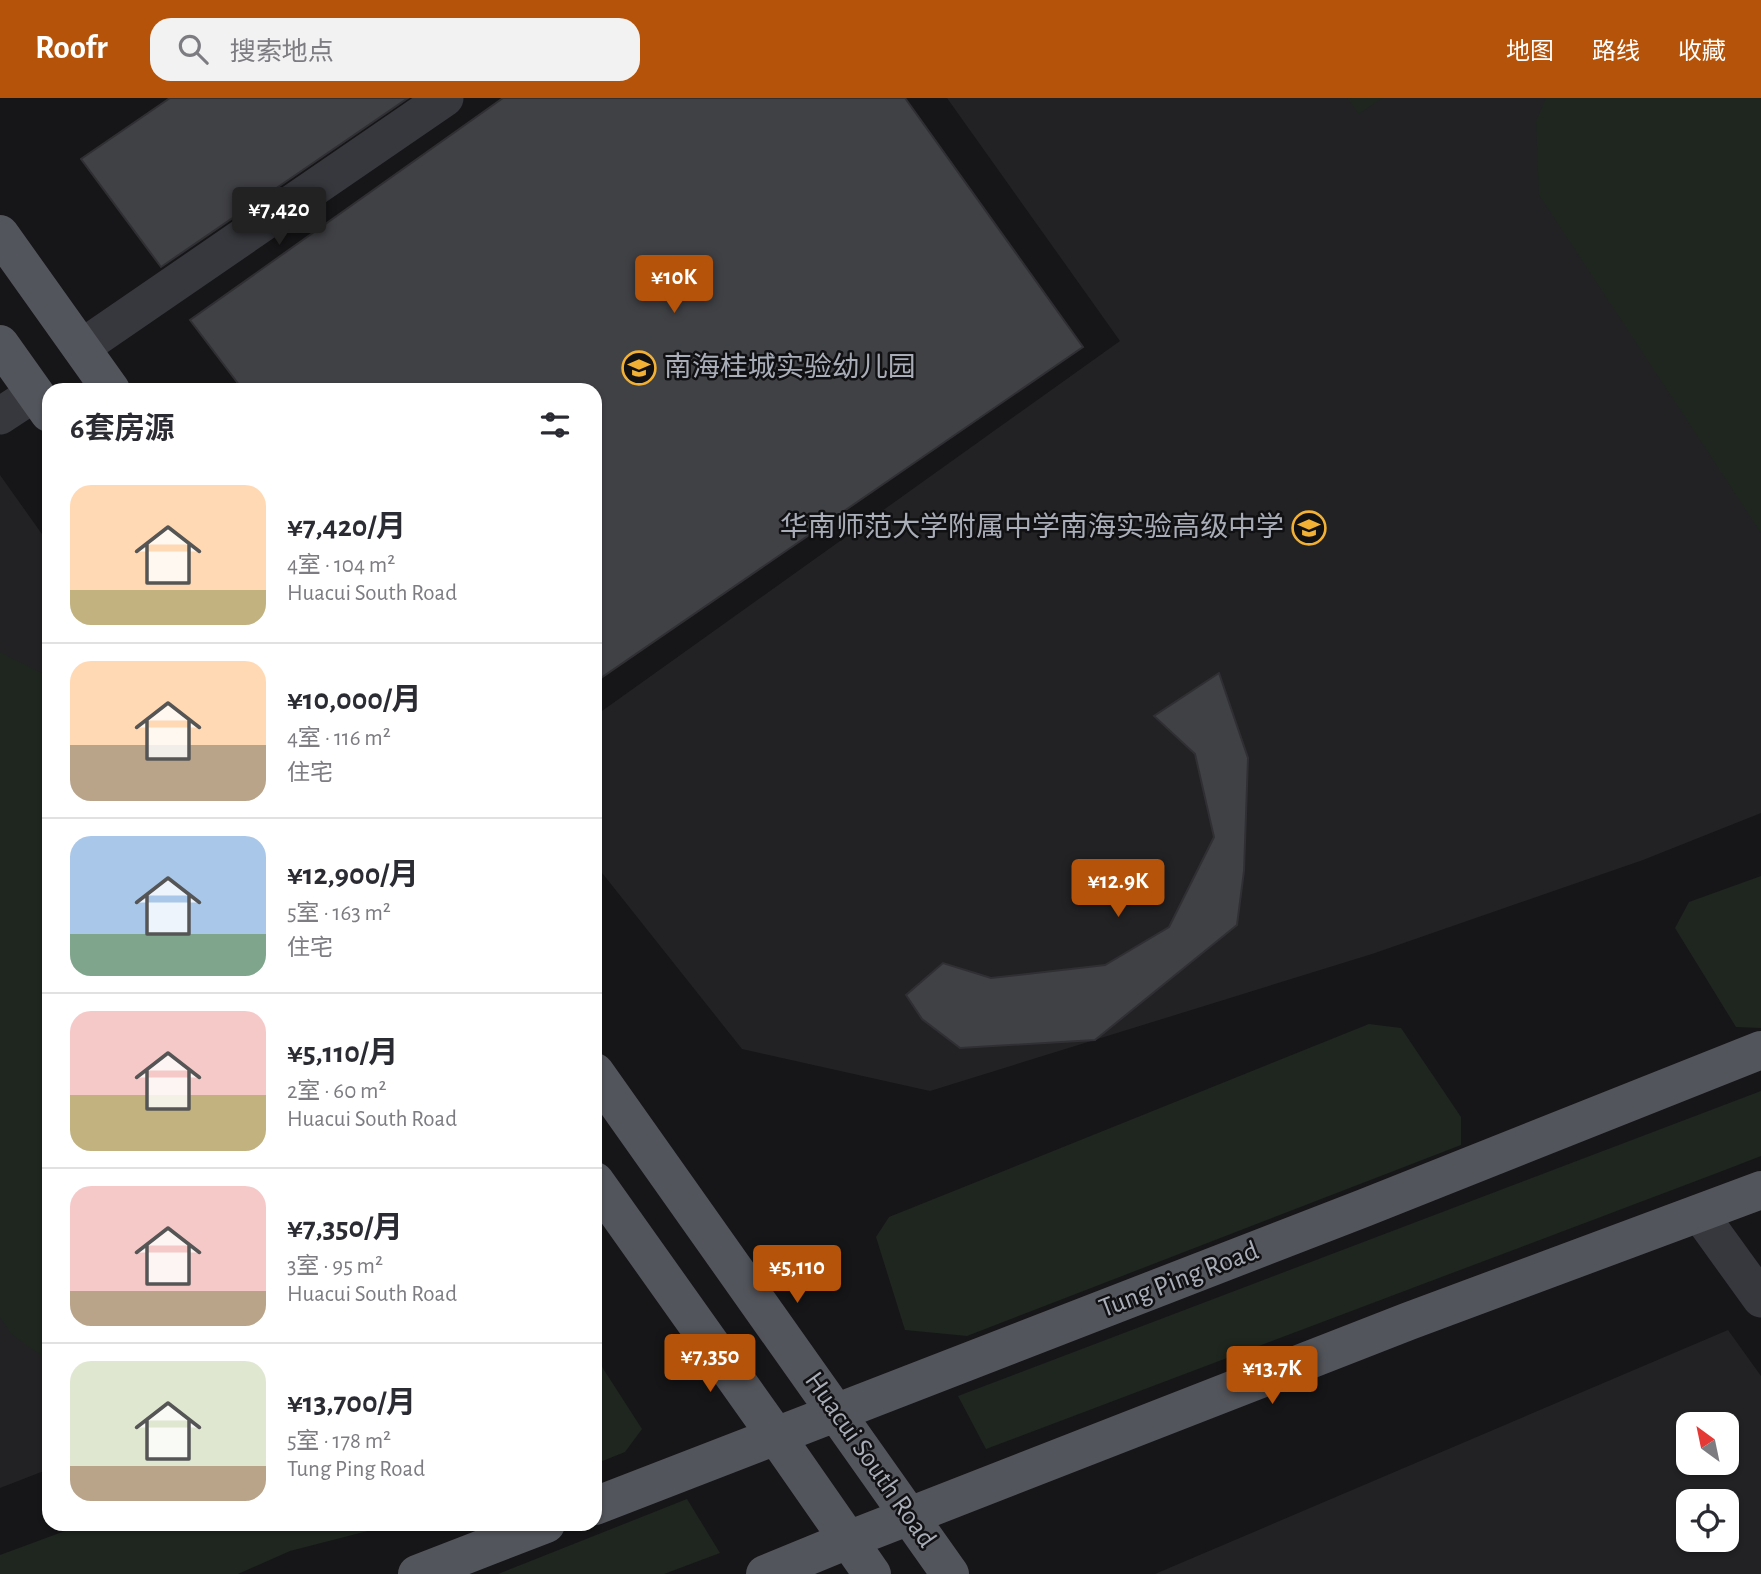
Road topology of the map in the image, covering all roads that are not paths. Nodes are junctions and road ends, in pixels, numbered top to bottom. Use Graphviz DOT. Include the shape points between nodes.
graph roads {
  1 [pos="445,98"];
  2 [pos="0,234"];
  3 [pos="0,344"];
  4 [pos="81,348"];
  5 [pos="106,383"];
  6 [pos="42,403"];
  7 [pos="0,416"];
  8 [pos="1761,1050"];
  9 [pos="602,1082"];
  10 [pos="1761,1190"];
  11 [pos="602,1191"];
  12 [pos="1699,1213"];
  13 [pos="1761,1299"];
  14 [pos="837,1412"];
  15 [pos="776,1436"];
  16 [pos="602,1503"];
  17 [pos="908,1516"];
  18 [pos="529,1531"];
  19 [pos="848,1540"];
  20 [pos="417,1574"];
  21 [pos="765,1574"];
  22 [pos="872,1574"];
  23 [pos="950,1574"];
  1 -- 4 [label="street"];
  2 -- 4 [label="main road"];
  3 -- 6 [label="main road"];
  4 -- 5 [label="main road"];
  6 -- 7 [label="street"];
  8 -- 14 [label="main road, Tung Ping Road"];
  9 -- 14 [label="main road, Huacui South Road"];
  10 -- 12 [label="main road"];
  11 -- 15 [label="main road"];
  12 -- 13 [label="street"];
  12 -- 17 [label="main road"];
  14 -- 15 [label="main road, Tung Ping Road"];
  14 -- 17 [label="main road, Huacui South Road"];
  15 -- 16 [label="main road, Tung Ping Road"];
  15 -- 19 [label="main road"];
  17 -- 19 [label="main road"];
  17 -- 23 [label="main road, Huacui South Road"];
  18 -- 20 [label="main road"];
  19 -- 21 [label="main road"];
  19 -- 22 [label="main road"];
}
